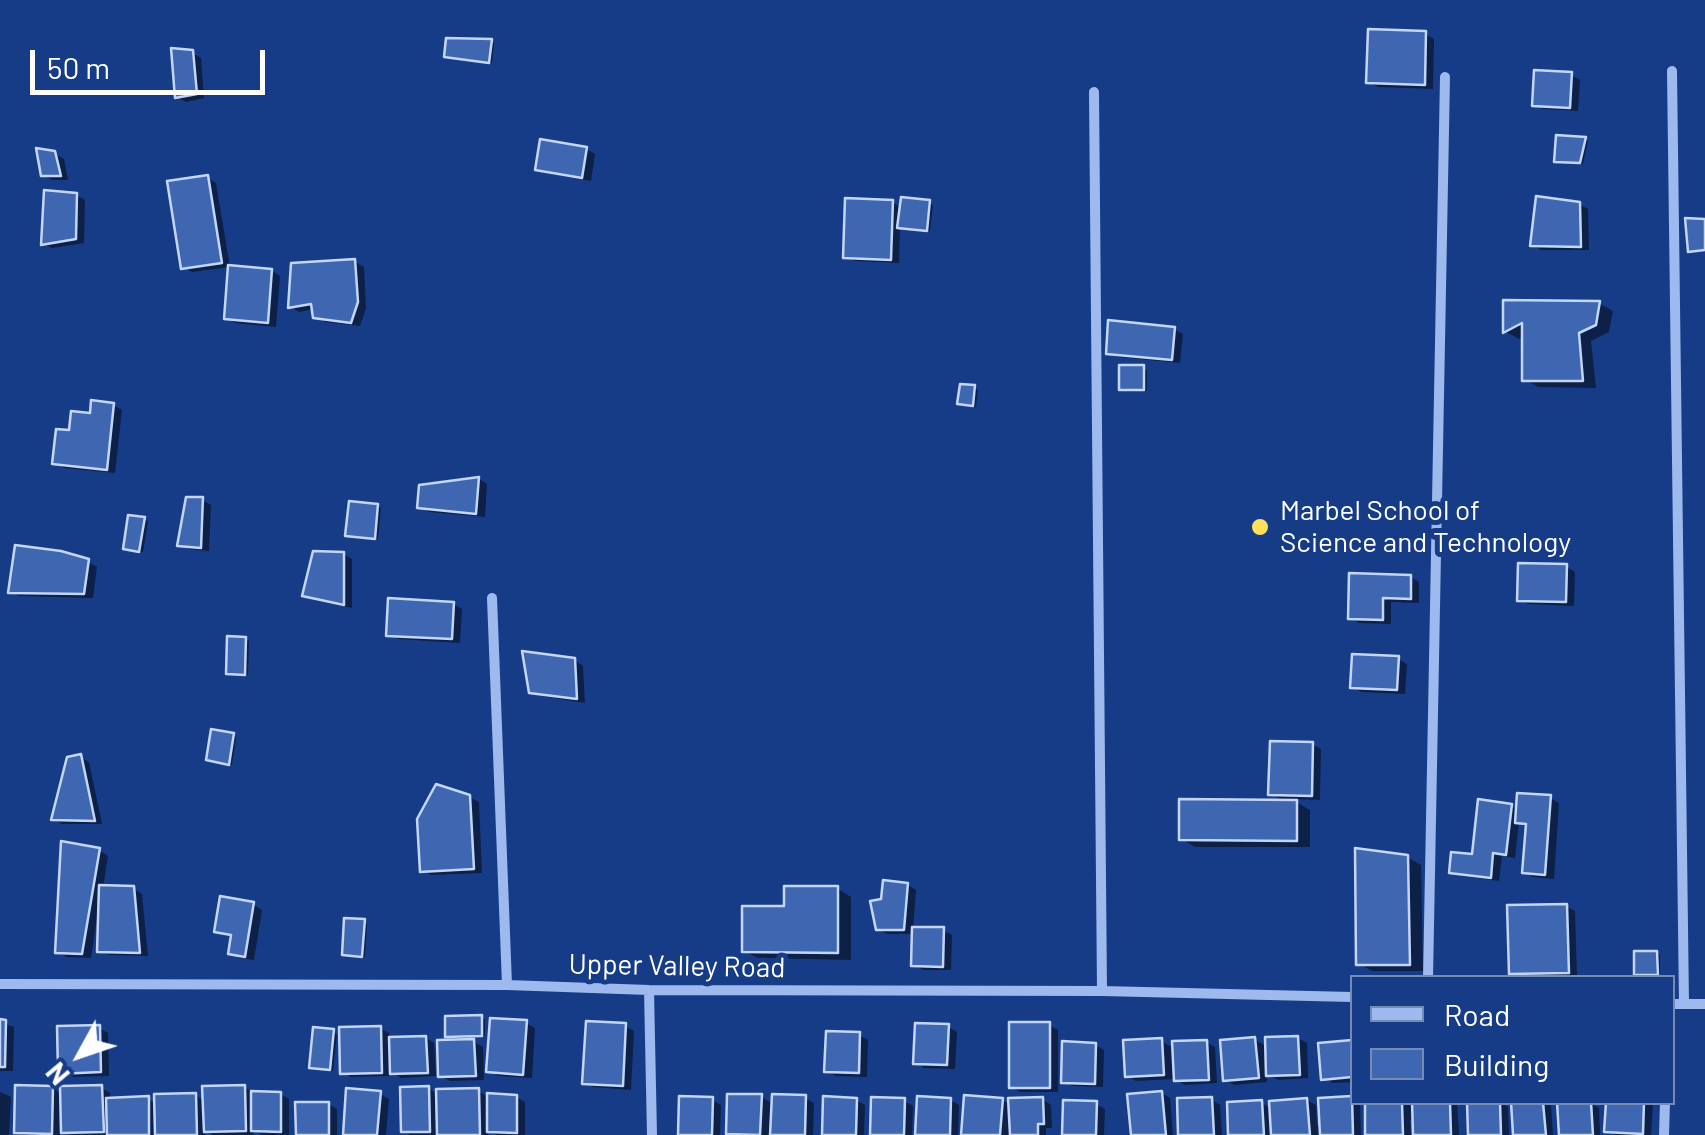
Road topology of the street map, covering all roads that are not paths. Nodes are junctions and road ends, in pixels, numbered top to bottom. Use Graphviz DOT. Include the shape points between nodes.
graph roads {
  1 [pos="1672,71"];
  2 [pos="1446,77"];
  3 [pos="1094,92"];
  4 [pos="492,598"];
  5 [pos="1428,975"];
  6 [pos="0,984"];
  7 [pos="507,986"];
  8 [pos="649,990"];
  9 [pos="1102,991"];
  10 [pos="1350,997"];
  11 [pos="1678,1004"];
  12 [pos="1705,1004"];
  13 [pos="1664,1105"];
  14 [pos="652,1135"];
  15 [pos="1664,1135"];
  1 -- 11 [label="street"];
  2 -- 5 [label="street"];
  3 -- 9 [label="street"];
  4 -- 7 [label="street"];
  6 -- 7 [label="street, Upper Valley Road"];
  7 -- 8 [label="street, Upper Valley Road"];
  8 -- 9 [label="street, Upper Valley Road"];
  8 -- 14 [label="street"];
  9 -- 10 [label="street, Upper Valley Road"];
  11 -- 12 [label="street"];
  13 -- 15 [label="street"];
}
